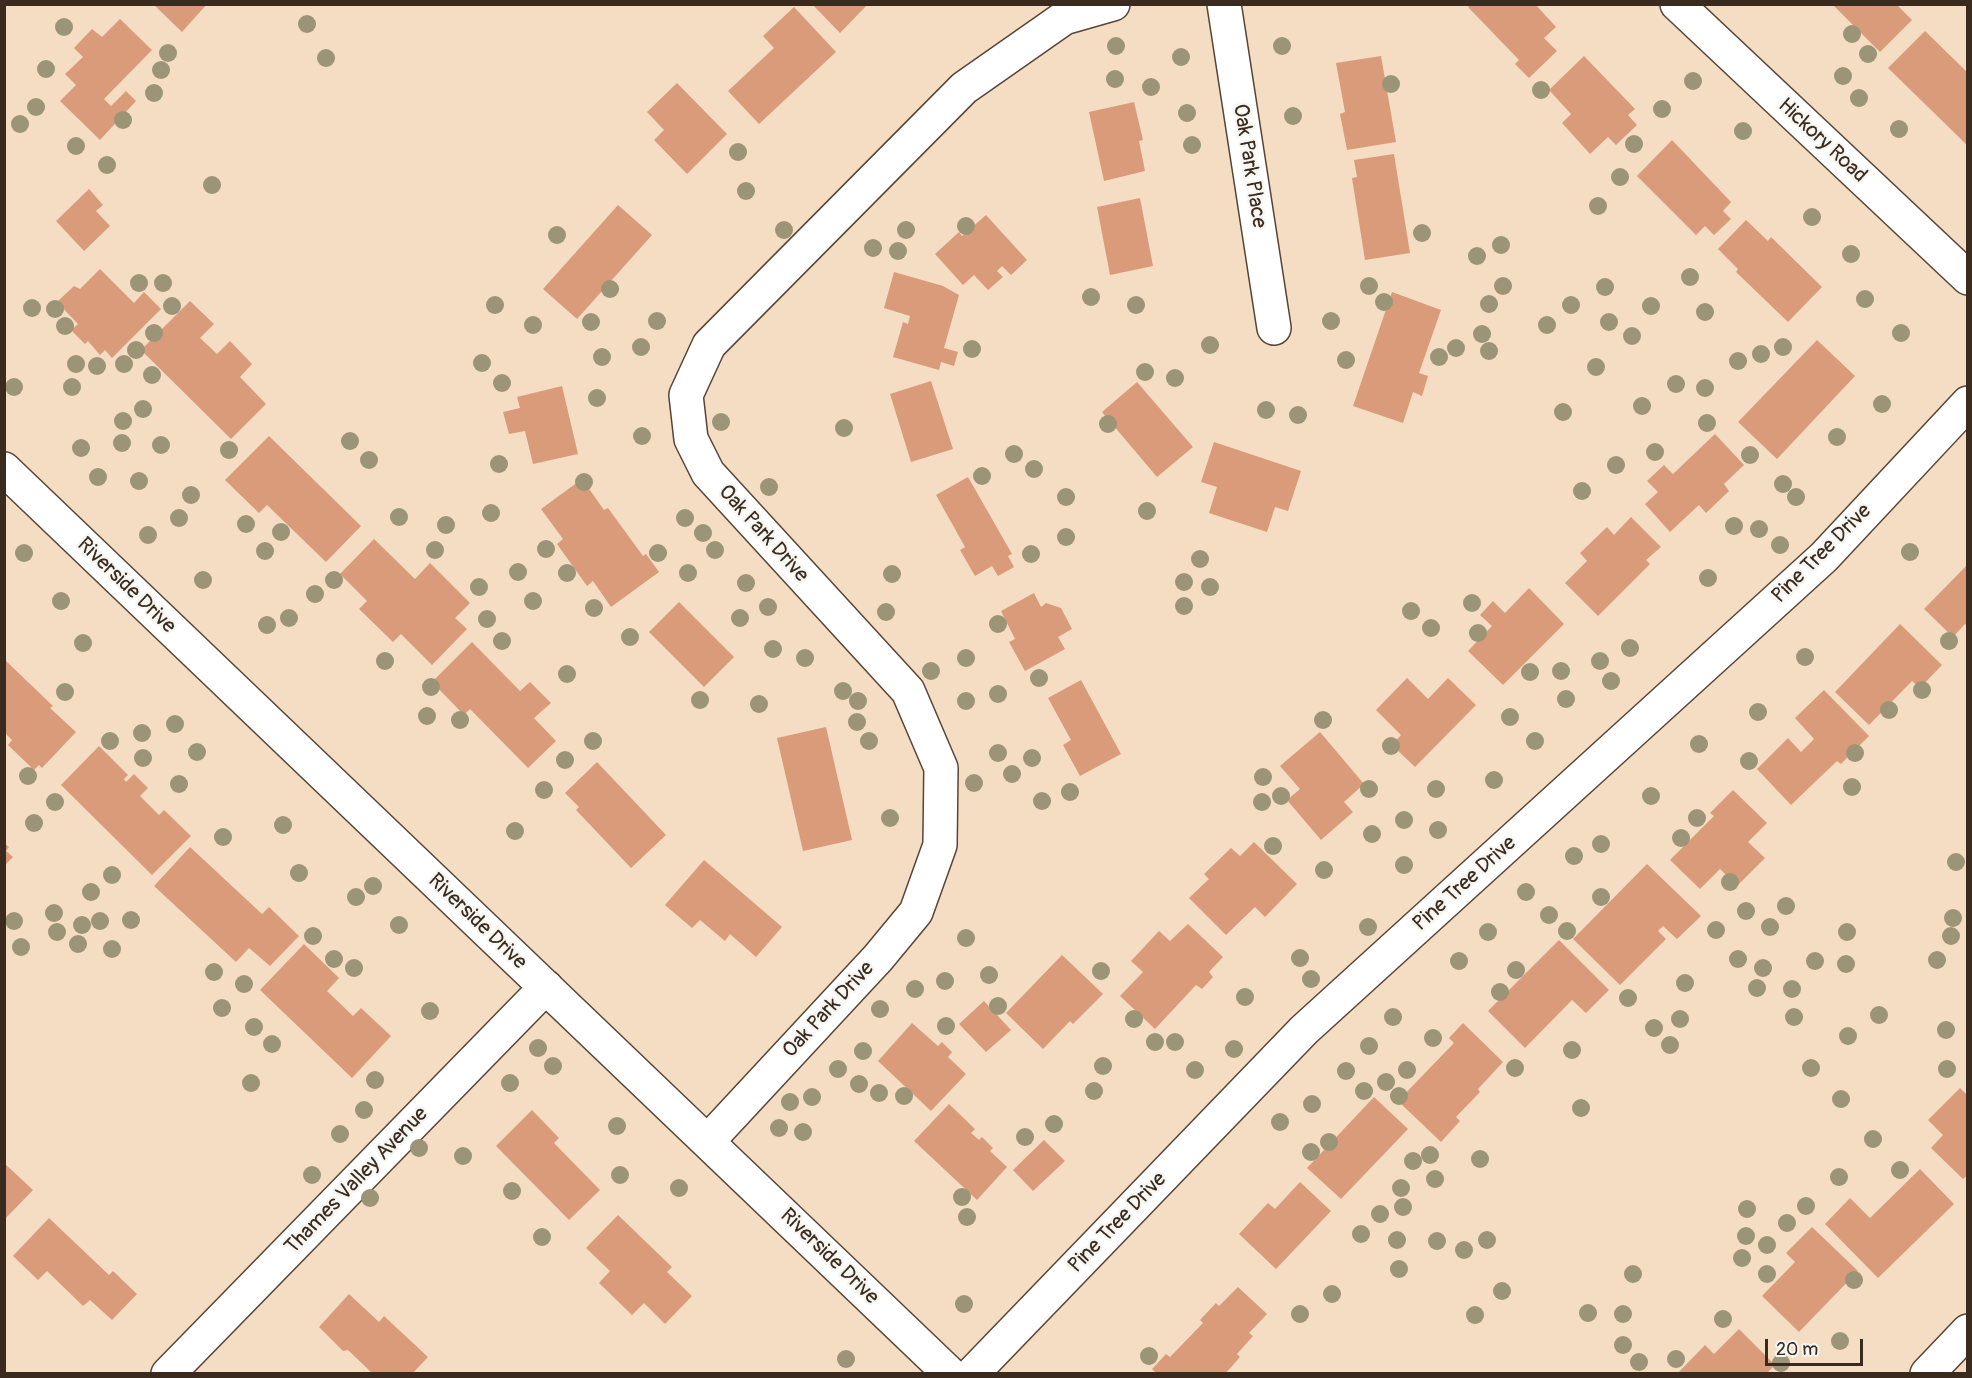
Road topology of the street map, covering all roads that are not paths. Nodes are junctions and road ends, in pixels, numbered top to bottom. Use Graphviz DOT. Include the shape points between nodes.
graph roads {
  1 [pos="1113,4"];
  2 [pos="1224,4"];
  3 [pos="1677,4"];
  4 [pos="1968,278"];
  5 [pos="1274,328"];
  6 [pos="1968,403"];
  7 [pos="4,469"];
  8 [pos="546,987"];
  9 [pos="708,1141"];
  10 [pos="1968,1331"];
  11 [pos="184,1369"];
  12 [pos="950,1374"];
  13 [pos="972,1374"];
  14 [pos="1927,1374"];
  1 -- 9 [label="street, Oak Park Drive" via="1064,18 964,88 709,345 686,395 691,439 708,474 908,692 941,768 940,846 916,912"];
  2 -- 5 [label="street, Oak Park Place"];
  3 -- 4 [label="street, Hickory Road"];
  6 -- 13 [label="street, Pine Tree Drive" via="1824,556 1304,1030"];
  7 -- 8 [label="street, Riverside Drive"];
  8 -- 9 [label="street, Riverside Drive"];
  8 -- 11 [label="street, Thames Valley Avenue"];
  9 -- 12 [label="street, Riverside Drive"];
  10 -- 14 [label="street"];
}
